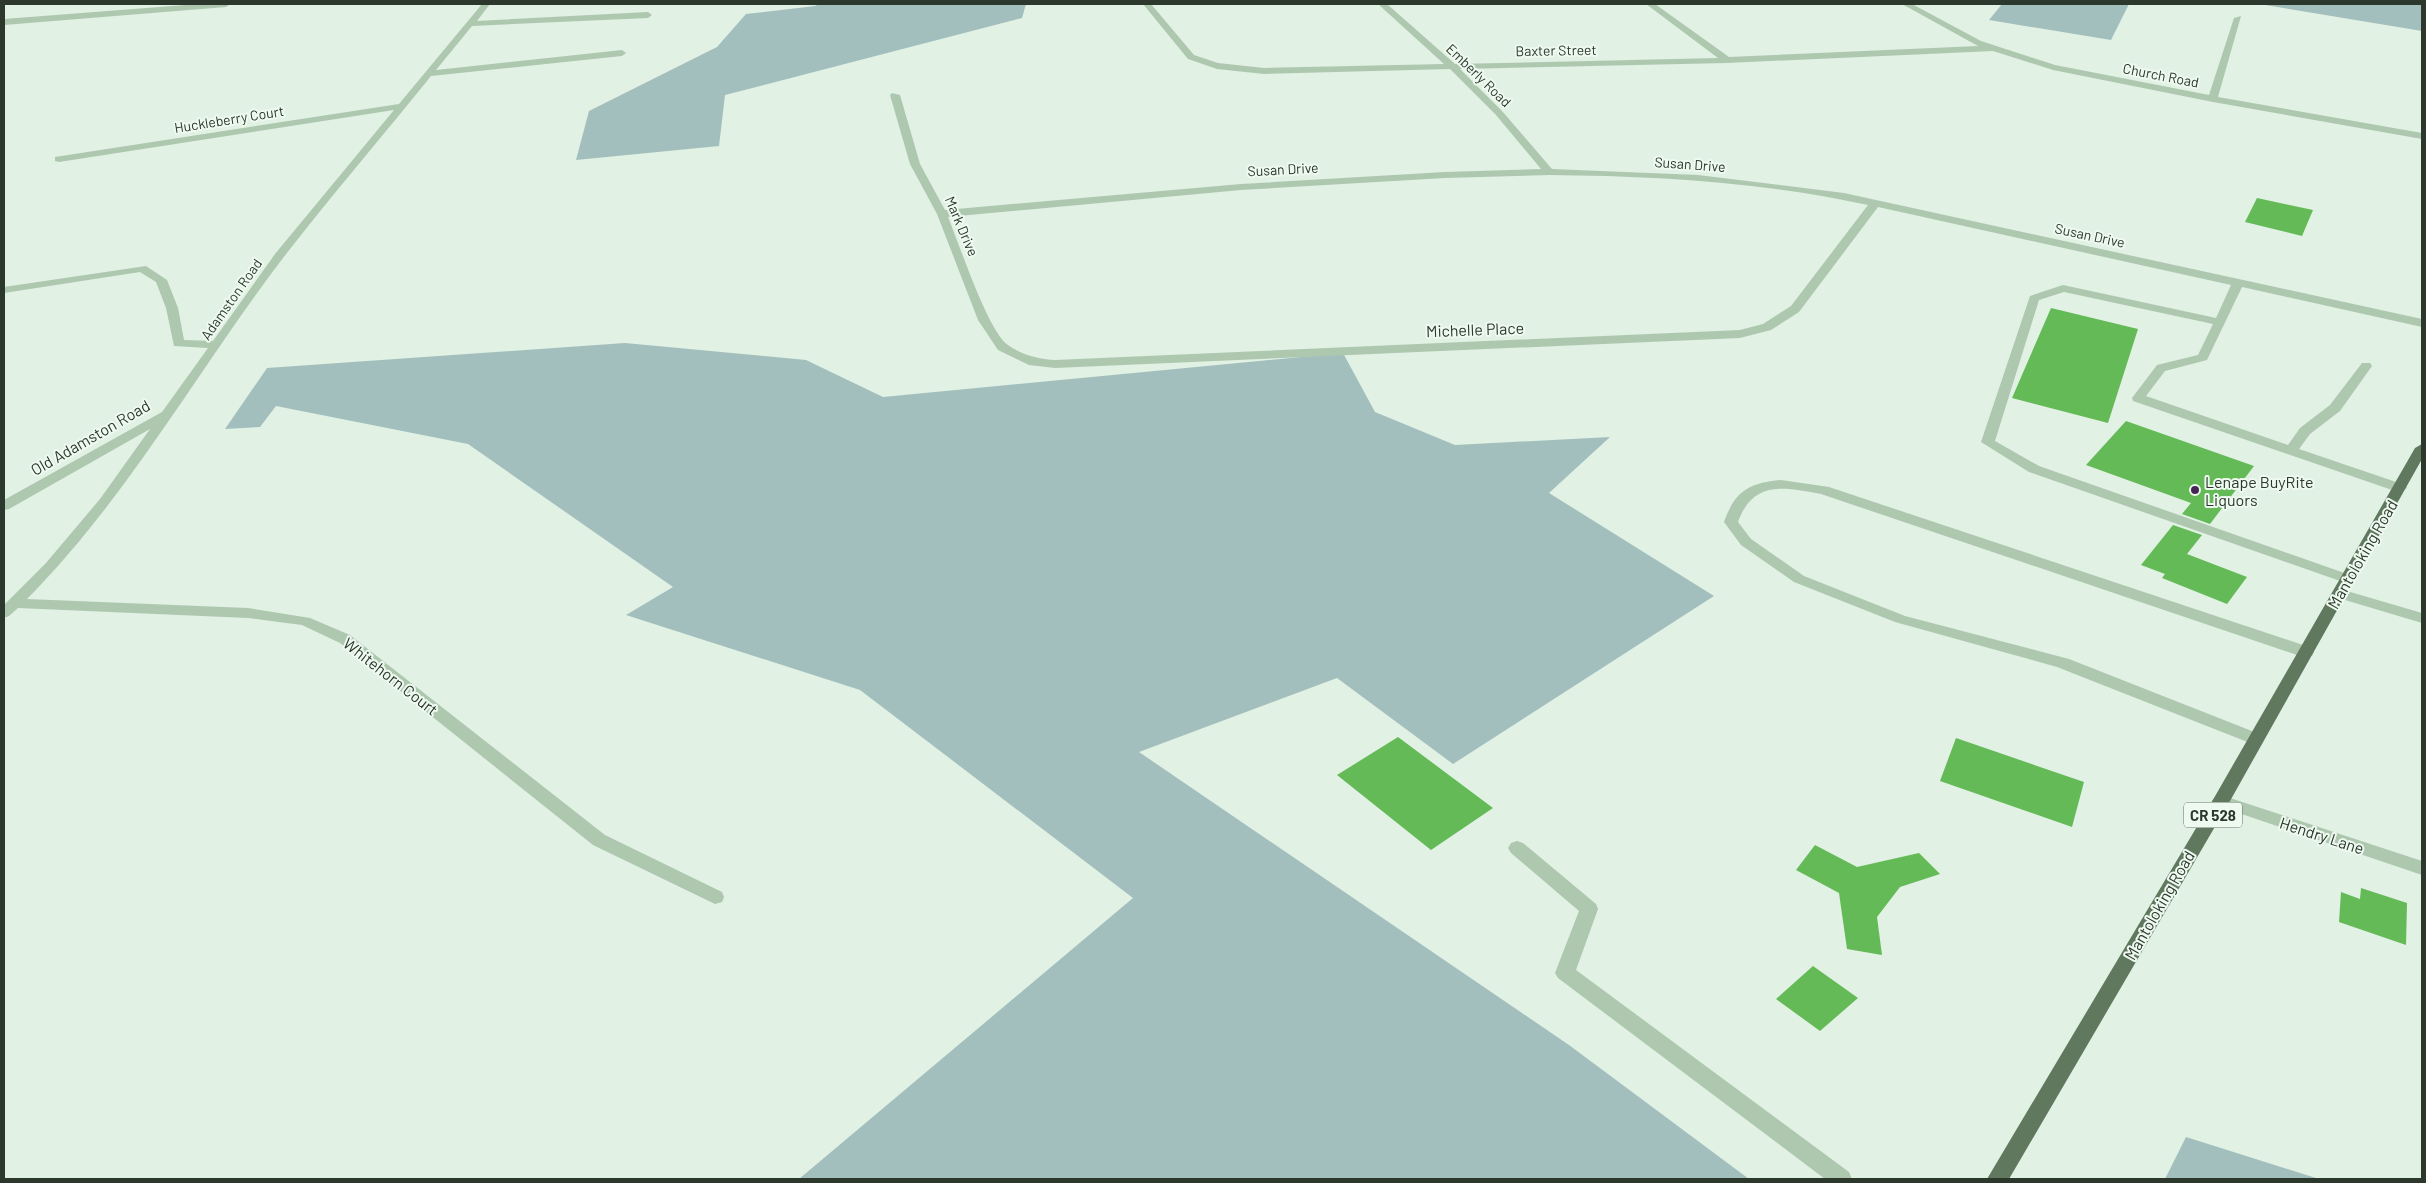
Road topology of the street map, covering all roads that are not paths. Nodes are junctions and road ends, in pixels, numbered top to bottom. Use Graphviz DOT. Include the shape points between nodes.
graph roads {
  1 [pos="226,4"];
  2 [pos="486,4"];
  3 [pos="1147,4"];
  4 [pos="1382,4"];
  5 [pos="1650,4"];
  6 [pos="1906,4"];
  7 [pos="648,15"];
  8 [pos="2238,18"];
  9 [pos="4,22"];
  10 [pos="470,24"];
  11 [pos="1992,48"];
  12 [pos="622,53"];
  13 [pos="1727,60"];
  14 [pos="1452,66"];
  15 [pos="428,74"];
  16 [pos="895,95"];
  17 [pos="2213,99"];
  18 [pos="402,106"];
  19 [pos="2422,136"];
  20 [pos="59,159"];
  21 [pos="1549,172"];
  22 [pos="1875,203"];
  23 [pos="942,214"];
  24 [pos="2238,283"];
  25 [pos="4,290"];
  26 [pos="2219,322"];
  27 [pos="2422,323"];
  28 [pos="216,345"];
  29 [pos="1020,355"];
  30 [pos="2366,366"];
  31 [pos="168,413"];
  32 [pos="2422,448"];
  33 [pos="2291,450"];
  34 [pos="2400,488"];
  35 [pos="4,506"];
  36 [pos="2344,586"];
  37 [pos="9,608"];
  38 [pos="2422,618"];
  39 [pos="2306,652"];
  40 [pos="2256,740"];
  41 [pos="2221,801"];
  42 [pos="1517,848"];
  43 [pos="2422,868"];
  44 [pos="715,897"];
  45 [pos="1840,1179"];
  46 [pos="1998,1179"];
  1 -- 9 [label="street"];
  2 -- 10 [label="street, Adamston Road"];
  3 -- 14 [label="street, Baxter Street" via="1191,56 1217,66 1264,71"];
  4 -- 14 [label="street, Emberly Road"];
  5 -- 13 [label="street"];
  6 -- 11 [label="street, Church Road"];
  7 -- 10 [label="street"];
  8 -- 17 [label="street"];
  10 -- 15 [label="street, Adamston Road"];
  11 -- 13 [label="street, Baxter Street"];
  11 -- 17 [label="street, Church Road" via="2053,67"];
  12 -- 15 [label="street"];
  13 -- 14 [label="street, Baxter Street"];
  14 -- 21 [label="street, Emberly Road" via="1499,113"];
  15 -- 18 [label="street, Adamston Road"];
  16 -- 23 [label="street, Mark Drive" via="915,164"];
  17 -- 19 [label="street, Church Road"];
  18 -- 20 [label="street, Huckleberry Court"];
  18 -- 28 [label="street, Adamston Road" via="279,256"];
  21 -- 22 [label="street, Susan Drive" via="1669,176 1782,186"];
  21 -- 23 [label="street, Susan Drive" via="1221,188"];
  22 -- 24 [label="street, Susan Drive"];
  22 -- 29 [label="street, Michelle Place" via="1795,309 1767,327 1740,334 1056,364 1034,362"];
  23 -- 29 [label="street, Mark Drive" via="984,320 1002,347"];
  24 -- 26 [label="street"];
  24 -- 27 [label="street, Susan Drive"];
  25 -- 28 [label="street" via="142,268 160,280 172,308 178,343"];
  26 -- 33 [label="street" via="2202,357 2161,368 2138,398"];
  26 -- 36 [label="street" via="2063,288 2034,298 1988,442 2034,469 2232,538"];
  28 -- 31 [label="street, Adamston Road"];
  30 -- 33 [label="street" via="2335,408 2306,431"];
  31 -- 35 [label="street, Old Adamston Road"];
  31 -- 37 [label="street, Adamston Road" via="105,502 51,566"];
  32 -- 34 [label="main road, Mantoloking Road / CR 528"];
  33 -- 34 [label="street"];
  34 -- 36 [label="main road, Mantoloking Road / CR 528"];
  36 -- 38 [label="street"];
  36 -- 39 [label="main road, Mantoloking Road / CR 528"];
  37 -- 44 [label="street, Whitehorn Court" via="248,613 305,621 345,638 599,840"];
  39 -- 40 [label="main road, Mantoloking Road / CR 528"];
  39 -- 40 [label="street" via="1824,490 1789,484 1760,487 1747,493 1735,507 1731,522 1746,542 1799,579 1900,619 2063,664"];
  40 -- 41 [label="main road, Mantoloking Road / CR 528"];
  41 -- 43 [label="street, Hendry Lane"];
  41 -- 46 [label="main road, Mantoloking Road / CR 528"];
  42 -- 45 [label="street" via="1589,909 1565,973"];
}
